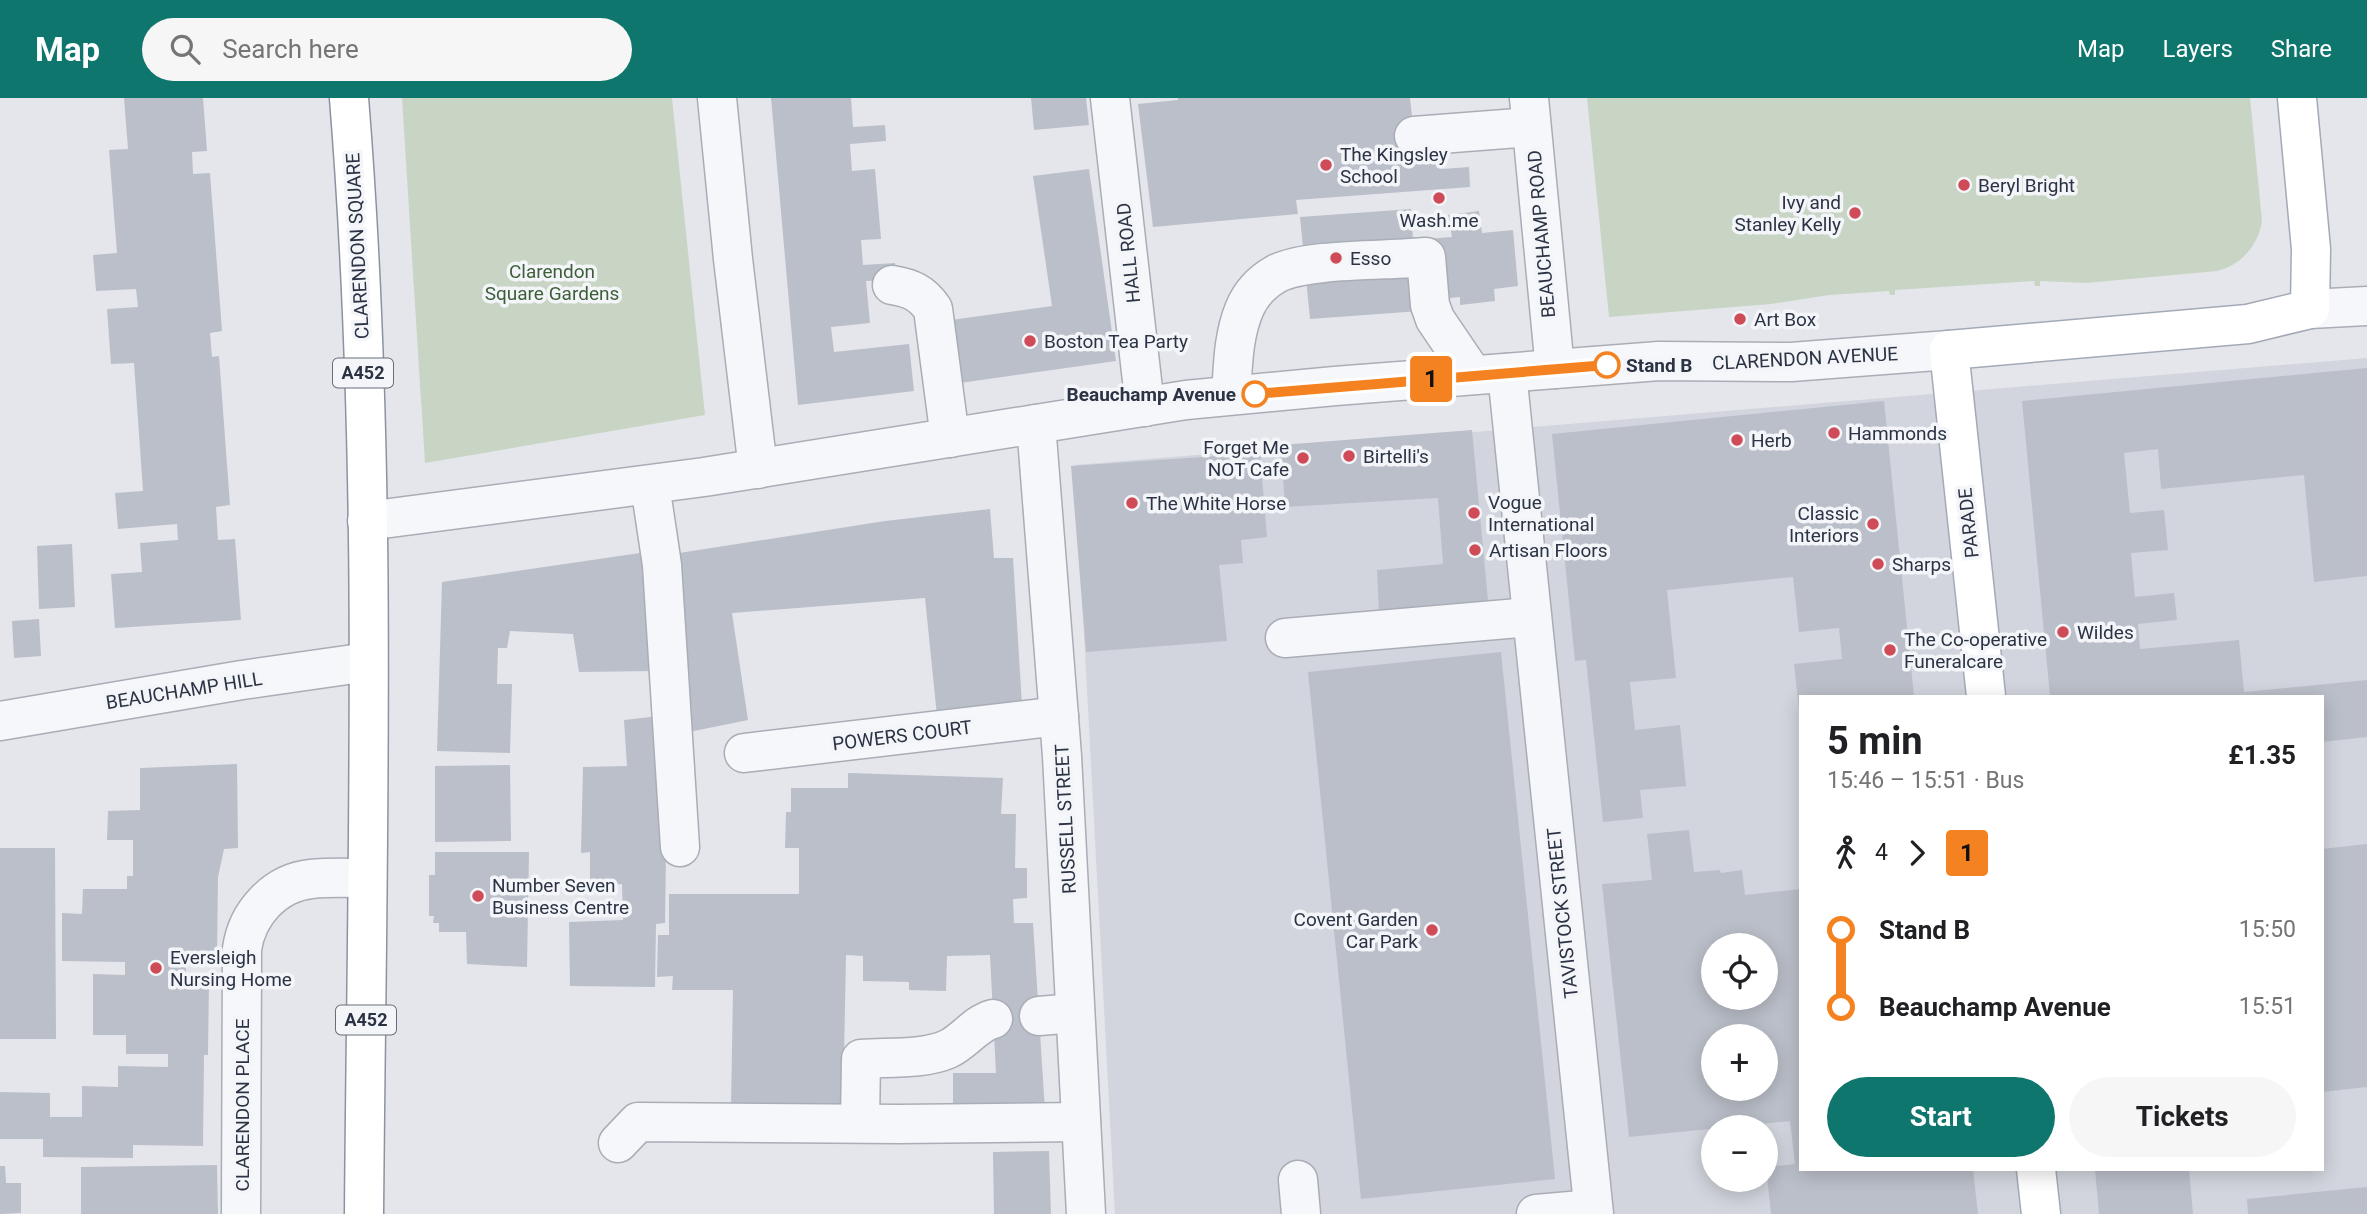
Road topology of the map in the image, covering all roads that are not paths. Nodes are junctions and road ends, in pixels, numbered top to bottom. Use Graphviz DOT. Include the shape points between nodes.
graph roads {
  1 [pos="349,98"];
  2 [pos="717,98"];
  3 [pos="1110,98"];
  4 [pos="2297,98"];
  5 [pos="1530,112"];
  6 [pos="1414,136"];
  7 [pos="892,285"];
  8 [pos="2367,306"];
  9 [pos="2310,309"];
  10 [pos="1949,350"];
  11 [pos="1555,369"];
  12 [pos="1490,374"];
  13 [pos="1231,395"];
  14 [pos="1145,407"];
  15 [pos="1036,424"];
  16 [pos="950,438"];
  17 [pos="758,469"];
  18 [pos="650,485"];
  19 [pos="367,521"];
  20 [pos="1531,617"];
  21 [pos="1285,638"];
  22 [pos="368,662"];
  23 [pos="1986,695"];
  24 [pos="1059,716"];
  25 [pos="0,721"];
  26 [pos="744,753"];
  27 [pos="680,847"];
  28 [pos="367,878"];
  29 [pos="993,1019"];
  30 [pos="1081,1122"];
  31 [pos="860,1123"];
  32 [pos="618,1143"];
  33 [pos="2036,1171"];
  34 [pos="1594,1211"];
  35 [pos="241,1214"];
  36 [pos="365,1214"];
  37 [pos="1086,1214"];
  38 [pos="1536,1214"];
  39 [pos="2041,1214"];
  1 -- 19 [label="main road, CLARENDON SQUARE / A452"];
  2 -- 17 [label="street"];
  3 -- 14 [label="street, HALL ROAD"];
  4 -- 9 [label="main road" via="2311,249"];
  5 -- 6 [label="street"];
  5 -- 11 [label="street, BEAUCHAMP ROAD"];
  7 -- 16 [label="street" via="908,287 933,309"];
  8 -- 9 [label="street, CLARENDON AVENUE"];
  9 -- 10 [label="main road, CLARENDON AVENUE" via="2248,324"];
  10 -- 11 [label="street, CLARENDON AVENUE" via="1791,362 1659,361"];
  10 -- 23 [label="main road, PARADE"];
  11 -- 12 [label="street, CLARENDON AVENUE"];
  12 -- 13 [label="street, CLARENDON AVENUE"];
  12 -- 13 [label="street" via="1435,319 1426,257 1352,261 1278,273 1255,291 1245,307 1233,349"];
  12 -- 20 [label="street, TAVISTOCK STREET" via="1516,458"];
  13 -- 14 [label="street, CLARENDON AVENUE"];
  14 -- 15 [label="street, CLARENDON AVENUE"];
  15 -- 16 [label="street, CLARENDON AVENUE"];
  15 -- 24 [label="street, RUSSELL STREET"];
  16 -- 17 [label="street"];
  17 -- 18 [label="street"];
  18 -- 19 [label="street"];
  18 -- 27 [label="street" via="662,565"];
  19 -- 22 [label="main road, CLARENDON SQUARE / A452"];
  20 -- 21 [label="street"];
  20 -- 34 [label="street, TAVISTOCK STREET"];
  22 -- 25 [label="street, BEAUCHAMP HILL"];
  22 -- 28 [label="main road, A452"];
  24 -- 26 [label="street, POWERS COURT"];
  24 -- 30 [label="street, RUSSELL STREET" via="1057,1015"];
  28 -- 35 [label="street, CLARENDON PLACE" via="308,879 294,884 264,902 247,928 242,949"];
  28 -- 36 [label="main road, A452"];
  29 -- 31 [label="street" via="935,1054 861,1059"];
  30 -- 31 [label="street"];
  30 -- 37 [label="street, RUSSELL STREET"];
  31 -- 32 [label="street" via="638,1122"];
  33 -- 39 [label="main road"];
  34 -- 38 [label="street, TAVISTOCK STREET"];
}
